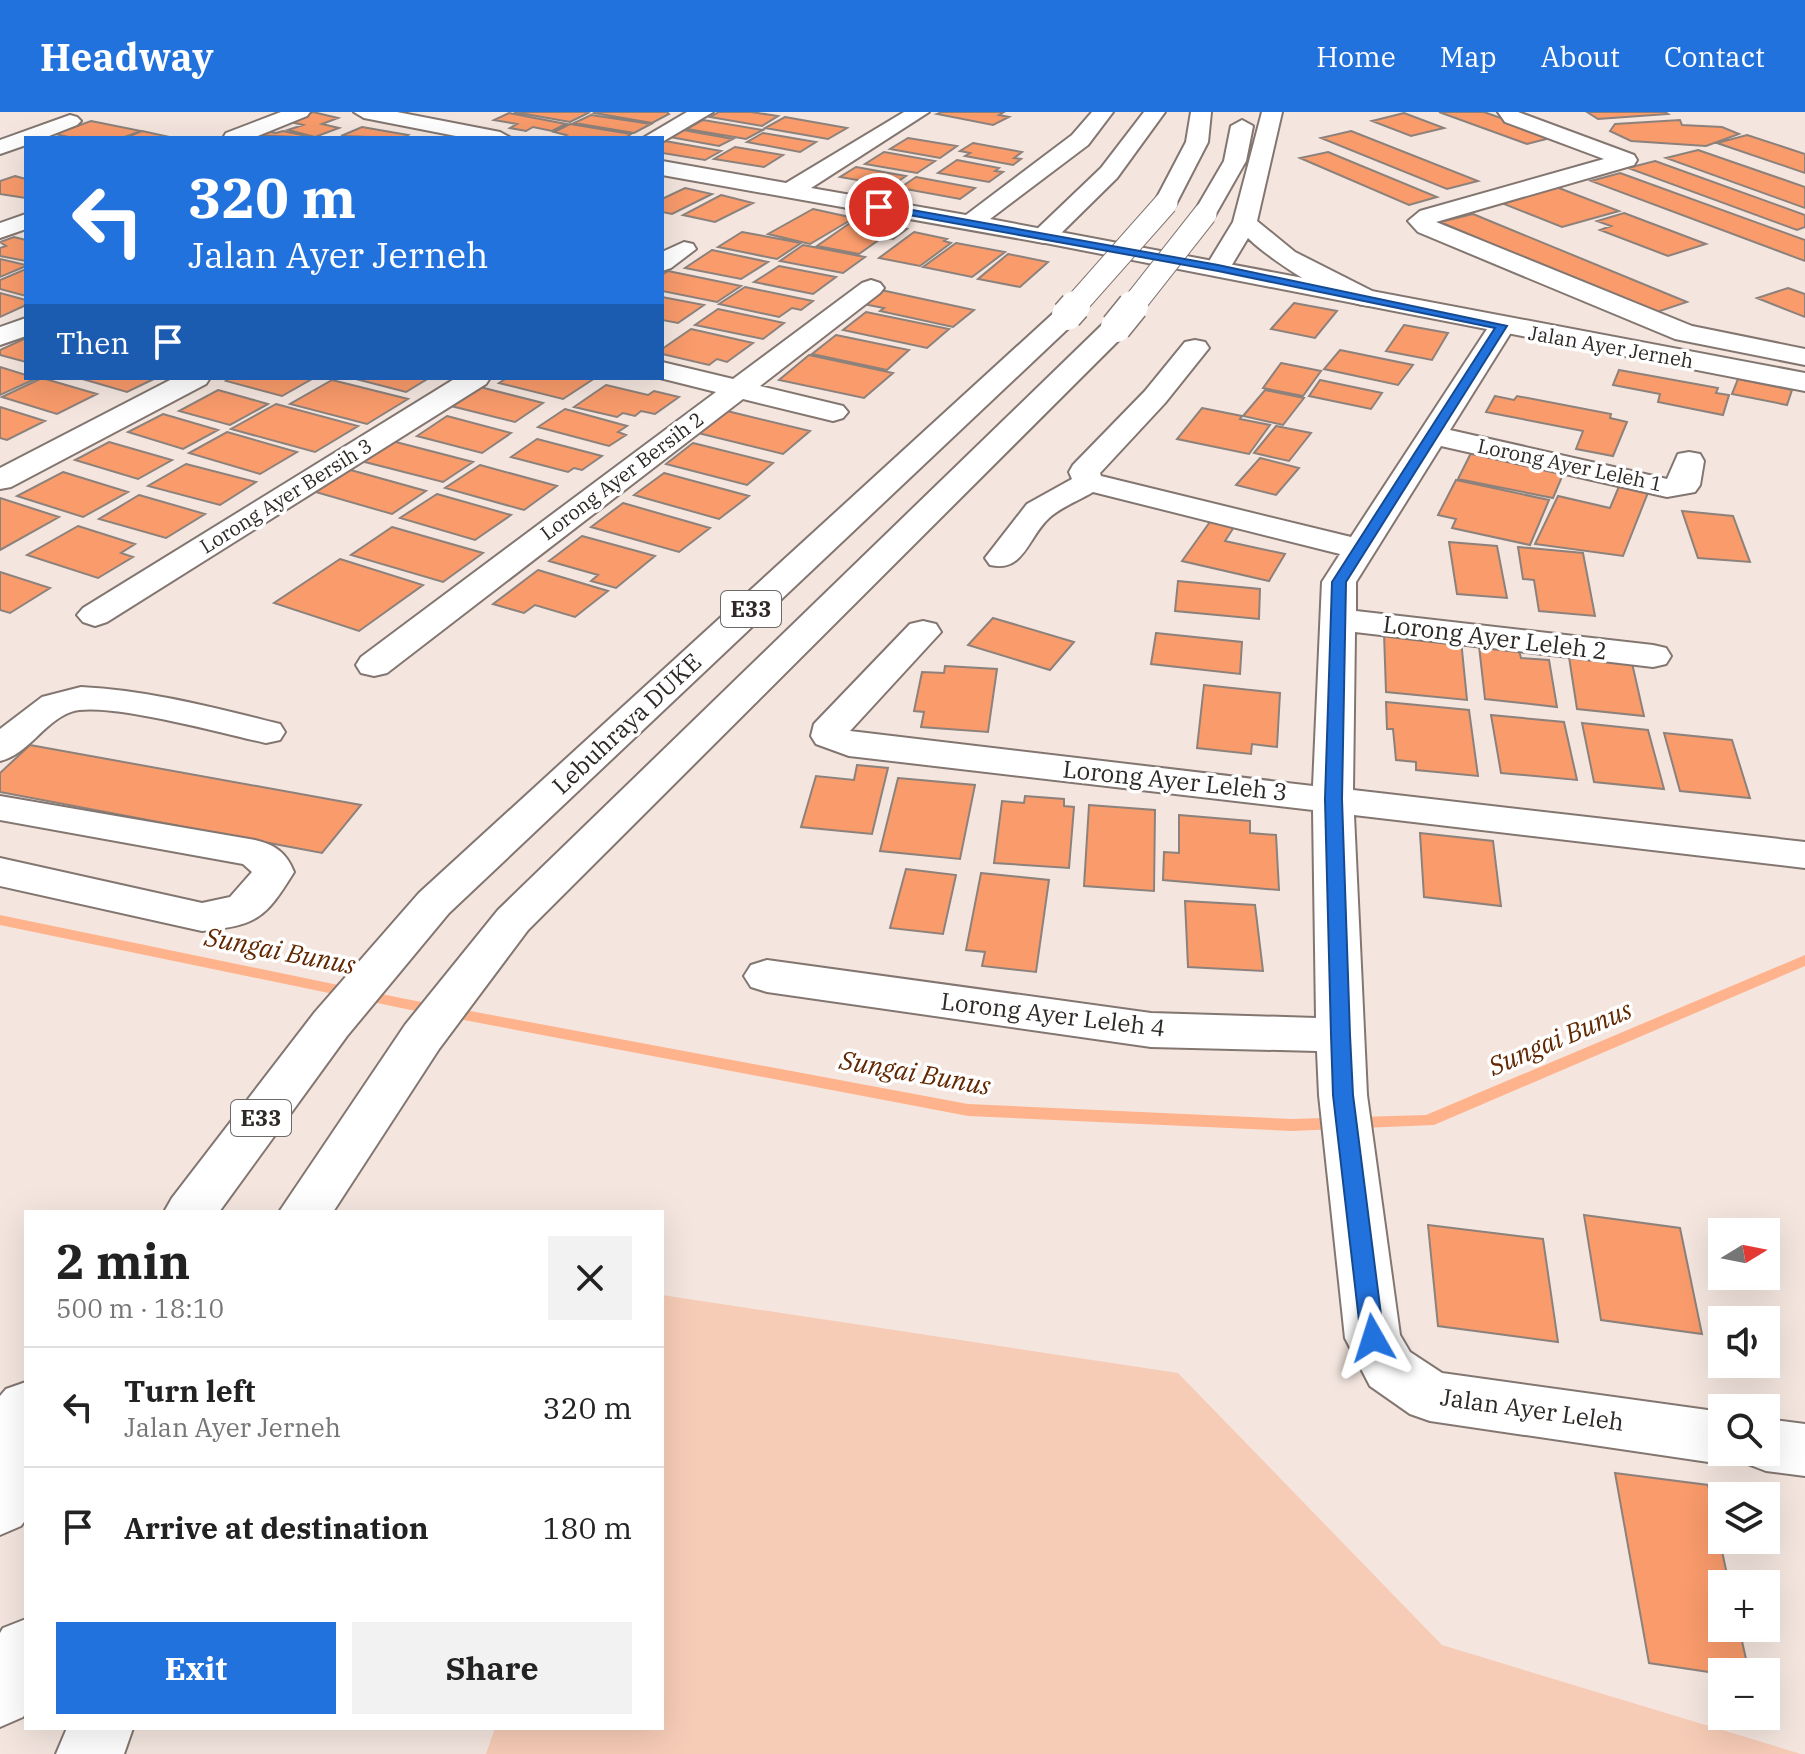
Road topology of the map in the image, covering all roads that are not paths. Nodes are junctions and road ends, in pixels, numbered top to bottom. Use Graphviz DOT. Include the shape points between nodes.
graph roads {
  1 [pos="300,112"];
  2 [pos="364,112"];
  3 [pos="496,112"];
  4 [pos="703,112"];
  5 [pos="919,112"];
  6 [pos="1103,112"];
  7 [pos="1155,112"];
  8 [pos="1201,112"];
  9 [pos="1245,112"];
  10 [pos="1272,112"];
  11 [pos="1508,112"];
  12 [pos="70,121"];
  13 [pos="448,134"];
  14 [pos="30,136"];
  15 [pos="239,136"];
  16 [pos="474,136"];
  17 [pos="658,136"];
  18 [pos="24,138"];
  19 [pos="0,147"];
  20 [pos="664,168"];
  21 [pos="789,191"];
  22 [pos="0,210"];
  23 [pos="24,217"];
  24 [pos="24,219"];
  25 [pos="1245,222"];
  26 [pos="969,224"];
  27 [pos="0,231"];
  28 [pos="1044,236"];
  29 [pos="684,249"];
  30 [pos="664,262"];
  31 [pos="1218,268"];
  32 [pos="871,288"];
  33 [pos="1367,299"];
  34 [pos="1502,326"];
  35 [pos="24,327"];
  36 [pos="0,337"];
  37 [pos="1195,348"];
  38 [pos="1784,362"];
  39 [pos="664,370"];
  40 [pos="192,380"];
  41 [pos="473,380"];
  42 [pos="1805,382"];
  43 [pos="738,388"];
  44 [pos="833,412"];
  45 [pos="1431,435"];
  46 [pos="1689,461"];
  47 [pos="0,480"];
  48 [pos="1089,482"];
  49 [pos="1357,548"];
  50 [pos="1002,558"];
  51 [pos="95,615"];
  52 [pos="1337,619"];
  53 [pos="923,632"];
  54 [pos="1653,656"];
  55 [pos="374,665"];
  56 [pos="266,732"];
  57 [pos="0,749"];
  58 [pos="1333,799"];
  59 [pos="0,808"];
  60 [pos="1805,855"];
  61 [pos="0,872"];
  62 [pos="767,976"];
  63 [pos="1340,1035"];
  64 [pos="352,1145"];
  65 [pos="192,1210"];
  66 [pos="306,1210"];
  67 [pos="324,1210"];
  68 [pos="24,1409"];
  69 [pos="1708,1436"];
  70 [pos="0,1437"];
  71 [pos="1780,1447"];
  72 [pos="1805,1450"];
  73 [pos="24,1468"];
  74 [pos="0,1507"];
  75 [pos="24,1653"];
  76 [pos="0,1694"];
  77 [pos="99,1730"];
  78 [pos="90,1754"];
  1 -- 15 [label="main road"];
  2 -- 13 [label="main road"];
  3 -- 13 [label="main road"];
  4 -- 17 [label="main road"];
  5 -- 21 [label="main road"];
  6 -- 26 [label="main road" via="1080,140"];
  7 -- 28 [label="main road" via="1109,173"];
  8 -- 65 [label="main road, Lebuhraya DUKE / E33, bridge" via="1197,142 1166,203 1067,315 434,903 331,1024"];
  9 -- 64 [label="main road, E33, bridge" via="1235,161 1205,214 1116,327 513,920 422,1037"];
  10 -- 25 [label="main road"];
  11 -- 38 [label="main road" via="1512,118 1626,160 1420,221 1685,333"];
  12 -- 14 [label="main road"];
  13 -- 16 [label="main road"];
  18 -- 19 [label="main road"];
  20 -- 21 [label="main road, Jalan Ayer Jerneh"];
  21 -- 26 [label="main road, Jalan Ayer Jerneh"];
  22 -- 23 [label="main road"];
  24 -- 27 [label="main road"];
  25 -- 31 [label="main road"];
  25 -- 33 [label="main road" via="1284,258"];
  26 -- 28 [label="main road, Jalan Ayer Jerneh"];
  28 -- 31 [label="main road, Jalan Ayer Jerneh"];
  29 -- 30 [label="main road"];
  31 -- 33 [label="main road, Jalan Ayer Jerneh"];
  32 -- 43 [label="main road, Lorong Ayer Bersih 2"];
  33 -- 34 [label="main road, Jalan Ayer Jerneh"];
  34 -- 38 [label="main road, Jalan Ayer Jerneh"];
  34 -- 45 [label="main road, Jalan Ayer Leleh"];
  35 -- 36 [label="main road"];
  37 -- 48 [label="main road" via="1084,472"];
  38 -- 42 [label="main road, Jalan Ayer Jerneh"];
  39 -- 43 [label="main road"];
  40 -- 47 [label="main road"];
  41 -- 51 [label="main road, Lorong Ayer Bersih 3"];
  43 -- 44 [label="main road"];
  43 -- 55 [label="main road, Lorong Ayer Bersih 2"];
  45 -- 46 [label="main road, Lorong Ayer Leleh 1" via="1667,488 1684,485"];
  45 -- 49 [label="main road, Jalan Ayer Leleh"];
  48 -- 49 [label="main road"];
  48 -- 50 [label="main road" via="1038,511"];
  49 -- 52 [label="main road, Jalan Ayer Leleh" via="1339,582"];
  52 -- 54 [label="main road, Lorong Ayer Leleh 2"];
  52 -- 58 [label="main road, Jalan Ayer Leleh"];
  53 -- 58 [label="main road, Lorong Ayer Leleh 3" via="833,724 830,736 849,744"];
  56 -- 57 [label="main road" via="89,698 67,700 43,711"];
  58 -- 60 [label="main road, Lorong Ayer Leleh 3"];
  58 -- 63 [label="main road, Jalan Ayer Leleh"];
  59 -- 61 [label="main road" via="255,853 273,872 253,904 236,913 202,917"];
  62 -- 63 [label="main road, Lorong Ayer Leleh 4" via="1151,1030"];
  63 -- 69 [label="main road, Jalan Ayer Leleh" via="1373,1338 1390,1369 1430,1396"];
  64 -- 66 [label="main road, E33"];
  64 -- 67 [label="main road"];
  68 -- 70 [label="main road"];
  71 -- 72 [label="main road"];
  73 -- 74 [label="main road"];
  75 -- 76 [label="main road"];
  77 -- 78 [label="main road"];
}
